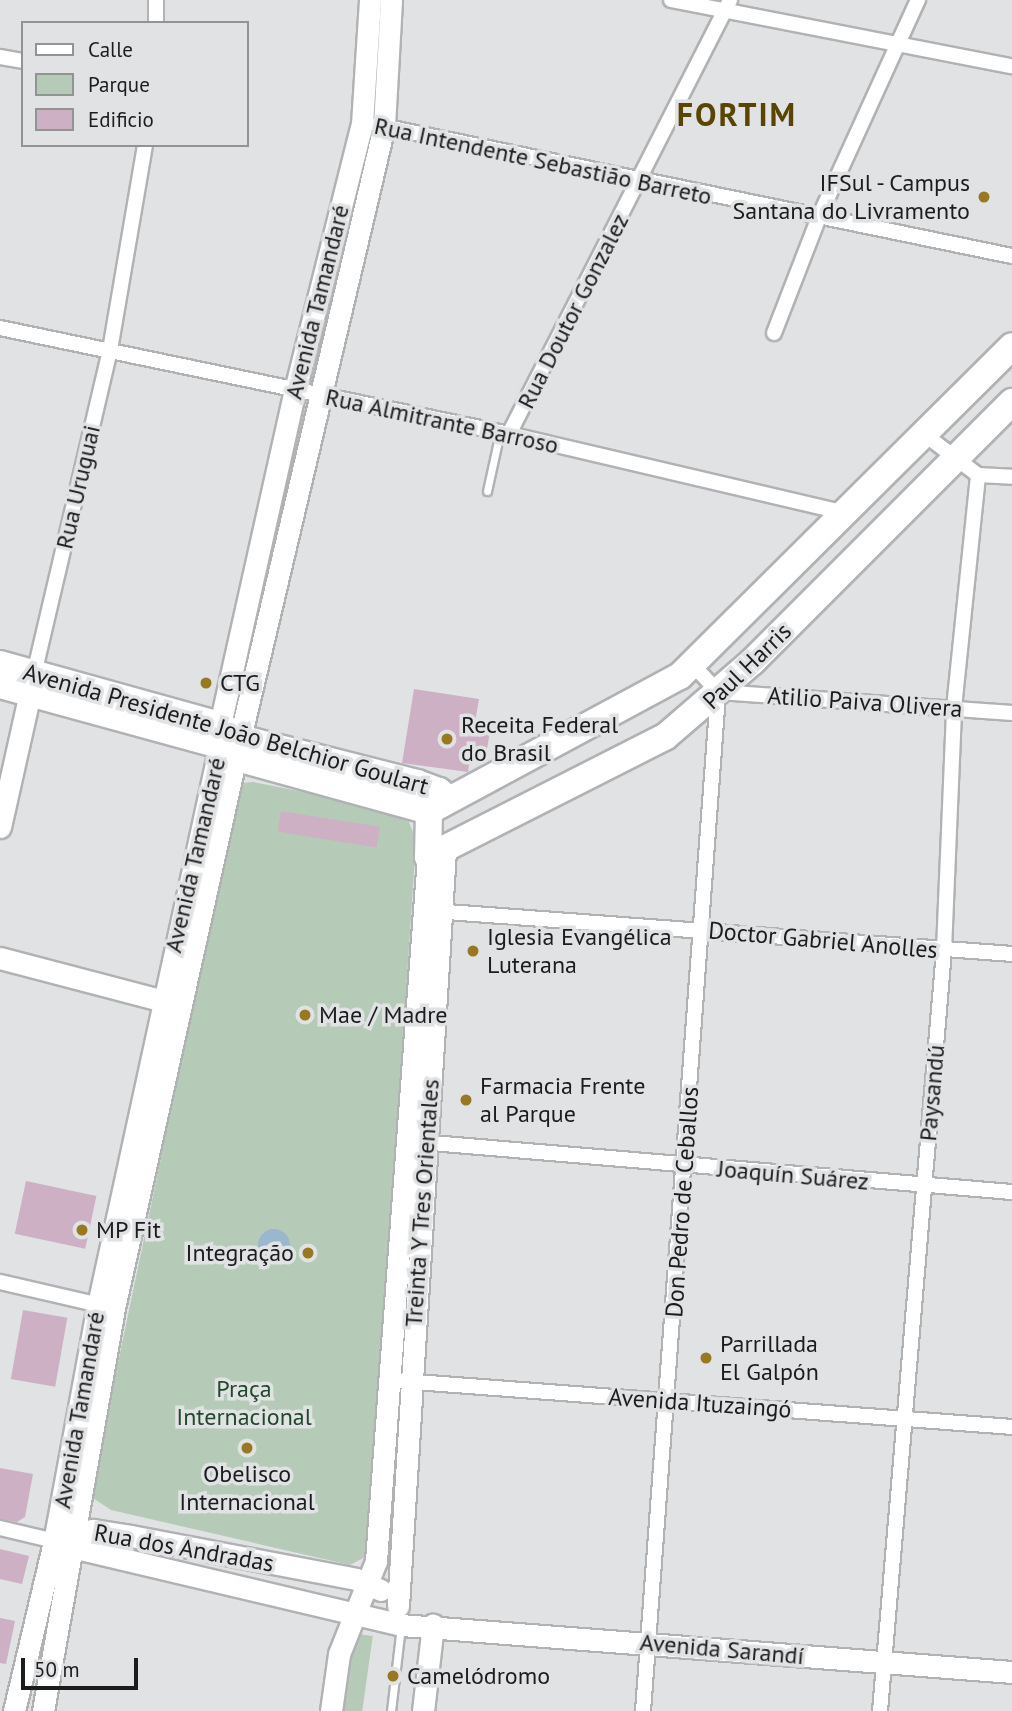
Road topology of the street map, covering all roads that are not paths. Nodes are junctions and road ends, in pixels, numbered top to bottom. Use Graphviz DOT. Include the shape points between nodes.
graph roads {
  1 [pos="156,0"];
  2 [pos="370,0"];
  3 [pos="391,0"];
  4 [pos="671,0"];
  5 [pos="918,0"];
  6 [pos="728,5"];
  7 [pos="156,21"];
  8 [pos="897,44"];
  9 [pos="0,57"];
  10 [pos="21,61"];
  11 [pos="1012,66"];
  12 [pos="362,124"];
  13 [pos="384,126"];
  14 [pos="145,147"];
  15 [pos="640,181"];
  16 [pos="819,217"];
  17 [pos="1012,256"];
  18 [pos="0,328"];
  19 [pos="774,333"];
  20 [pos="1012,346"];
  21 [pos="110,350"];
  22 [pos="295,390"];
  23 [pos="320,396"];
  24 [pos="1012,402"];
  25 [pos="505,433"];
  26 [pos="924,434"];
  27 [pos="955,458"];
  28 [pos="978,475"];
  29 [pos="1012,477"];
  30 [pos="487,491"];
  31 [pos="842,512"];
  32 [pos="0,664"];
  33 [pos="694,665"];
  34 [pos="32,683"];
  35 [pos="0,685"];
  36 [pos="718,692"];
  37 [pos="954,708"];
  38 [pos="1012,713"];
  39 [pos="230,741"];
  40 [pos="439,805"];
  41 [pos="0,827"];
  42 [pos="436,854"];
  43 [pos="433,911"];
  44 [pos="701,929"];
  45 [pos="944,950"];
  46 [pos="1012,954"];
  47 [pos="0,958"];
  48 [pos="172,1003"];
  49 [pos="416,1142"];
  50 [pos="683,1165"];
  51 [pos="924,1187"];
  52 [pos="1012,1192"];
  53 [pos="0,1282"];
  54 [pos="106,1306"];
  55 [pos="399,1381"];
  56 [pos="668,1400"];
  57 [pos="902,1419"];
  58 [pos="1012,1427"];
  59 [pos="0,1528"];
  60 [pos="67,1540"];
  61 [pos="382,1611"];
  62 [pos="433,1625"];
  63 [pos="649,1643"];
  64 [pos="885,1662"];
  65 [pos="1012,1672"];
  66 [pos="14,1711"];
  67 [pos="43,1711"];
  68 [pos="331,1711"];
  69 [pos="391,1711"];
  70 [pos="423,1711"];
  71 [pos="643,1711"];
  72 [pos="880,1711"];
  1 -- 7 [label="street"];
  2 -- 12 [label="street, Avenida Tamandaré"];
  3 -- 13 [label="street, Avenida Tamandaré"];
  4 -- 6 [label="street"];
  5 -- 8 [label="street"];
  6 -- 8 [label="street"];
  6 -- 15 [label="street, Rua Doutor Gonzalez"];
  8 -- 11 [label="street"];
  8 -- 16 [label="street"];
  9 -- 10 [label="street"];
  12 -- 13 [label="street, Rua Intendente Sebastião Barreto"];
  12 -- 22 [label="street, Avenida Tamandaré"];
  13 -- 15 [label="street, Rua Intendente Sebastião Barreto"];
  13 -- 23 [label="street, Avenida Tamandaré"];
  14 -- 21 [label="street, Rua Uruguai"];
  15 -- 16 [label="street, Rua Intendente Sebastião Barreto"];
  15 -- 25 [label="street, Rua Doutor Gonzalez"];
  16 -- 17 [label="street, Rua Intendente Sebastião Barreto"];
  16 -- 19 [label="street"];
  18 -- 21 [label="street, Rua Almitrante Barroso"];
  20 -- 26 [label="highway"];
  21 -- 22 [label="street, Rua Almitrante Barroso"];
  21 -- 34 [label="street, Rua Uruguai"];
  22 -- 23 [label="street, Rua Almitrante Barroso"];
  22 -- 39 [label="street, Avenida Tamandaré"];
  23 -- 25 [label="street, Rua Almitrante Barroso"];
  23 -- 39 [label="street, Avenida Tamandaré"];
  24 -- 27 [label="highway, Paul Harris"];
  25 -- 30 [label="lane"];
  25 -- 31 [label="street, Rua Almitrante Barroso"];
  26 -- 27 [label="street"];
  26 -- 31 [label="highway"];
  27 -- 28 [label="street"];
  27 -- 36 [label="highway, Paul Harris"];
  28 -- 29 [label="street"];
  28 -- 37 [label="street, Paysandú"];
  31 -- 33 [label="highway"];
  32 -- 34 [label="highway, Avenida Presidente João Belchior Goulart"];
  33 -- 36 [label="street"];
  33 -- 40 [label="highway" via="662,688"];
  34 -- 35 [label="highway, Avenida Presidente João Belchior Goulart"];
  34 -- 39 [label="highway, Avenida Presidente João Belchior Goulart"];
  34 -- 41 [label="street, Rua Uruguai"];
  36 -- 37 [label="street, Atilio Paiva Olivera"];
  36 -- 42 [label="highway, Paul Harris" via="665,737"];
  36 -- 44 [label="street, Don Pedro de Ceballos"];
  37 -- 38 [label="street, Atilio Paiva Olivera"];
  37 -- 45 [label="street, Paysandú"];
  39 -- 40 [label="highway, Avenida Presidente João Belchior Goulart" via="417,783 439,790"];
  39 -- 48 [label="street, Avenida Tamandaré"];
  40 -- 42 [label="highway, Treinta Y Tres Orientales"];
  42 -- 43 [label="street, Treinta Y Tres Orientales"];
  43 -- 44 [label="street, Doctor Gabriel Anolles"];
  43 -- 49 [label="street, Treinta Y Tres Orientales"];
  44 -- 45 [label="street, Doctor Gabriel Anolles"];
  44 -- 50 [label="street, Don Pedro de Ceballos"];
  45 -- 46 [label="street, Doctor Gabriel Anolles"];
  45 -- 51 [label="street, Paysandú"];
  47 -- 48 [label="street"];
  48 -- 54 [label="street, Avenida Tamandaré"];
  49 -- 50 [label="street, Joaquín Suárez"];
  49 -- 55 [label="street, Treinta Y Tres Orientales"];
  50 -- 51 [label="street, Joaquín Suárez"];
  50 -- 56 [label="street, Don Pedro de Ceballos"];
  51 -- 52 [label="street, Joaquín Suárez"];
  51 -- 57 [label="street, Paysandú"];
  53 -- 54 [label="street"];
  54 -- 60 [label="street, Avenida Tamandaré"];
  55 -- 56 [label="street, Avenida Ituzaingó"];
  55 -- 61 [label="street, Treinta Y Tres Orientales"];
  55 -- 61 [label="street, Treinta Y Tres Orientales" via="378,1543"];
  56 -- 57 [label="street, Avenida Ituzaingó"];
  56 -- 63 [label="street, Don Pedro de Ceballos"];
  57 -- 58 [label="street, Avenida Ituzaingó"];
  57 -- 64 [label="street, Paysandú"];
  59 -- 60 [label="street, Rua dos Andradas"];
  60 -- 61 [label="street, Rua dos Andradas"];
  60 -- 61 [label="street, Rua dos Andradas" via="93,1530 131,1536"];
  60 -- 66 [label="street, Avenida Tamandaré"];
  60 -- 67 [label="street, Avenida Tamandaré"];
  61 -- 62 [label="street, Avenida Sarandí"];
  61 -- 68 [label="street" via="339,1654"];
  61 -- 69 [label="lane"];
  62 -- 63 [label="street, Avenida Sarandí"];
  62 -- 70 [label="street"];
  63 -- 64 [label="street, Avenida Sarandí"];
  63 -- 71 [label="street, Don Pedro de Ceballos"];
  64 -- 65 [label="street, Avenida Sarandí"];
  64 -- 72 [label="street, Paysandú"];
}
